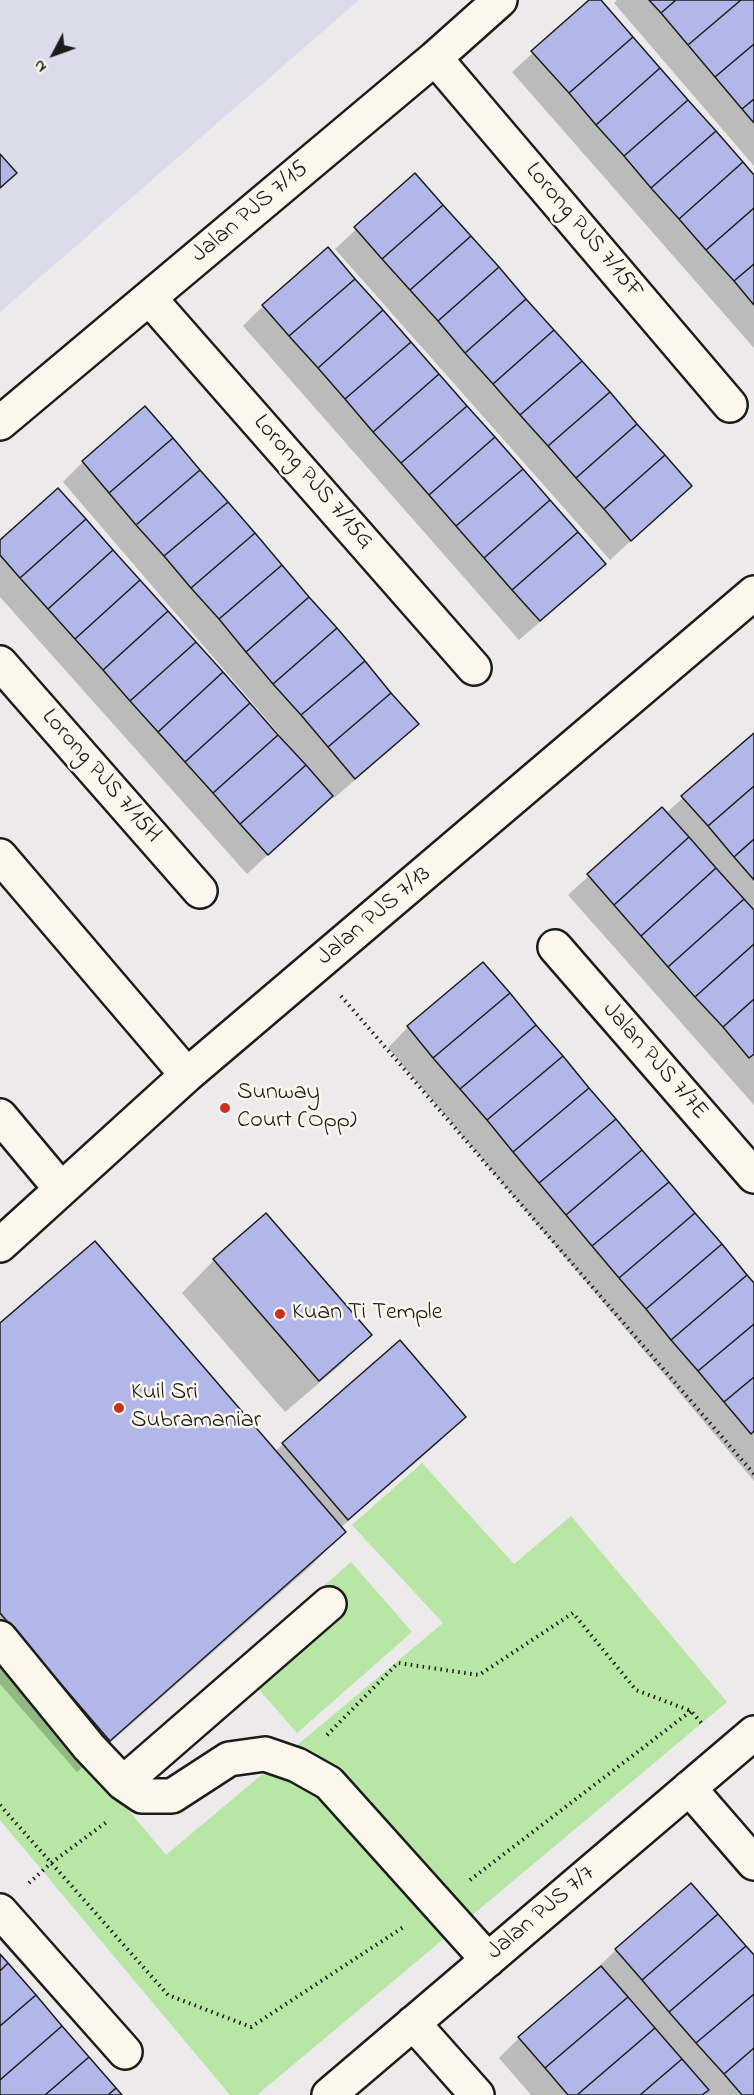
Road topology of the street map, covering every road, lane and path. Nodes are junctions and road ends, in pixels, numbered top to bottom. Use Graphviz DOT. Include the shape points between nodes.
graph roads {
  1 [pos="500,0"];
  2 [pos="435,58"];
  3 [pos="150,299"];
  4 [pos="730,405"];
  5 [pos="0,423"];
  6 [pos="750,604"];
  7 [pos="0,663"];
  8 [pos="474,668"];
  9 [pos="0,856"];
  10 [pos="200,891"];
  11 [pos="555,947"];
  12 [pos="316,967"];
  13 [pos="187,1075"];
  14 [pos="0,1116"];
  15 [pos="754,1176"];
  16 [pos="62,1189"];
  17 [pos="0,1245"];
  18 [pos="754,1474"];
  19 [pos="328,1604"];
  20 [pos="0,1638"];
  21 [pos="691,1711"];
  22 [pos="747,1741"];
  23 [pos="297,1765"];
  24 [pos="689,1788"];
  25 [pos="133,1790"];
  26 [pos="0,1805"];
  27 [pos="51,1863"];
  28 [pos="754,1863"];
  29 [pos="26,1886"];
  30 [pos="438,1905"];
  31 [pos="0,1911"];
  32 [pos="488,1960"];
  33 [pos="413,2023"];
  34 [pos="125,2052"];
  35 [pos="329,2095"];
  36 [pos="477,2095"];
  1 -- 2 [label="street, Jalan PJS 7/15"];
  2 -- 3 [label="street, Jalan PJS 7/15"];
  2 -- 4 [label="street, Lorong PJS 7/15F"];
  3 -- 5 [label="street, Jalan PJS 7/15"];
  3 -- 8 [label="street, Lorong PJS 7/15G"];
  6 -- 12 [label="street, Jalan PJS 7/13"];
  7 -- 10 [label="street, Lorong PJS 7/15H"];
  9 -- 13 [label="street"];
  11 -- 15 [label="street, Jalan PJS 7/7E"];
  12 -- 13 [label="street, Jalan PJS 7/13"];
  12 -- 18 [label="path"];
  13 -- 16 [label="street, Jalan PJS 7/13"];
  14 -- 16 [label="street"];
  16 -- 17 [label="street, Jalan PJS 7/13"];
  19 -- 25 [label="street"];
  20 -- 25 [label="street" via="89,1747"];
  21 -- 22 [label="path"];
  21 -- 23 [label="path" via="636,1690 573,1613 479,1675 398,1663"];
  21 -- 30 [label="path"];
  22 -- 24 [label="street, Jalan PJS 7/7"];
  23 -- 25 [label="street" via="265,1754 229,1759 172,1796"];
  23 -- 30 [label="street" via="329,1784"];
  24 -- 28 [label="street"];
  24 -- 32 [label="street, Jalan PJS 7/7"];
  25 -- 27 [label="path"];
  26 -- 27 [label="path"];
  27 -- 29 [label="path"];
  27 -- 30 [label="path" via="168,1995 251,2028"];
  30 -- 32 [label="street"];
  31 -- 34 [label="street"];
  32 -- 33 [label="street, Jalan PJS 7/7"];
  33 -- 35 [label="street, Jalan PJS 7/7"];
  33 -- 36 [label="street"];
}
